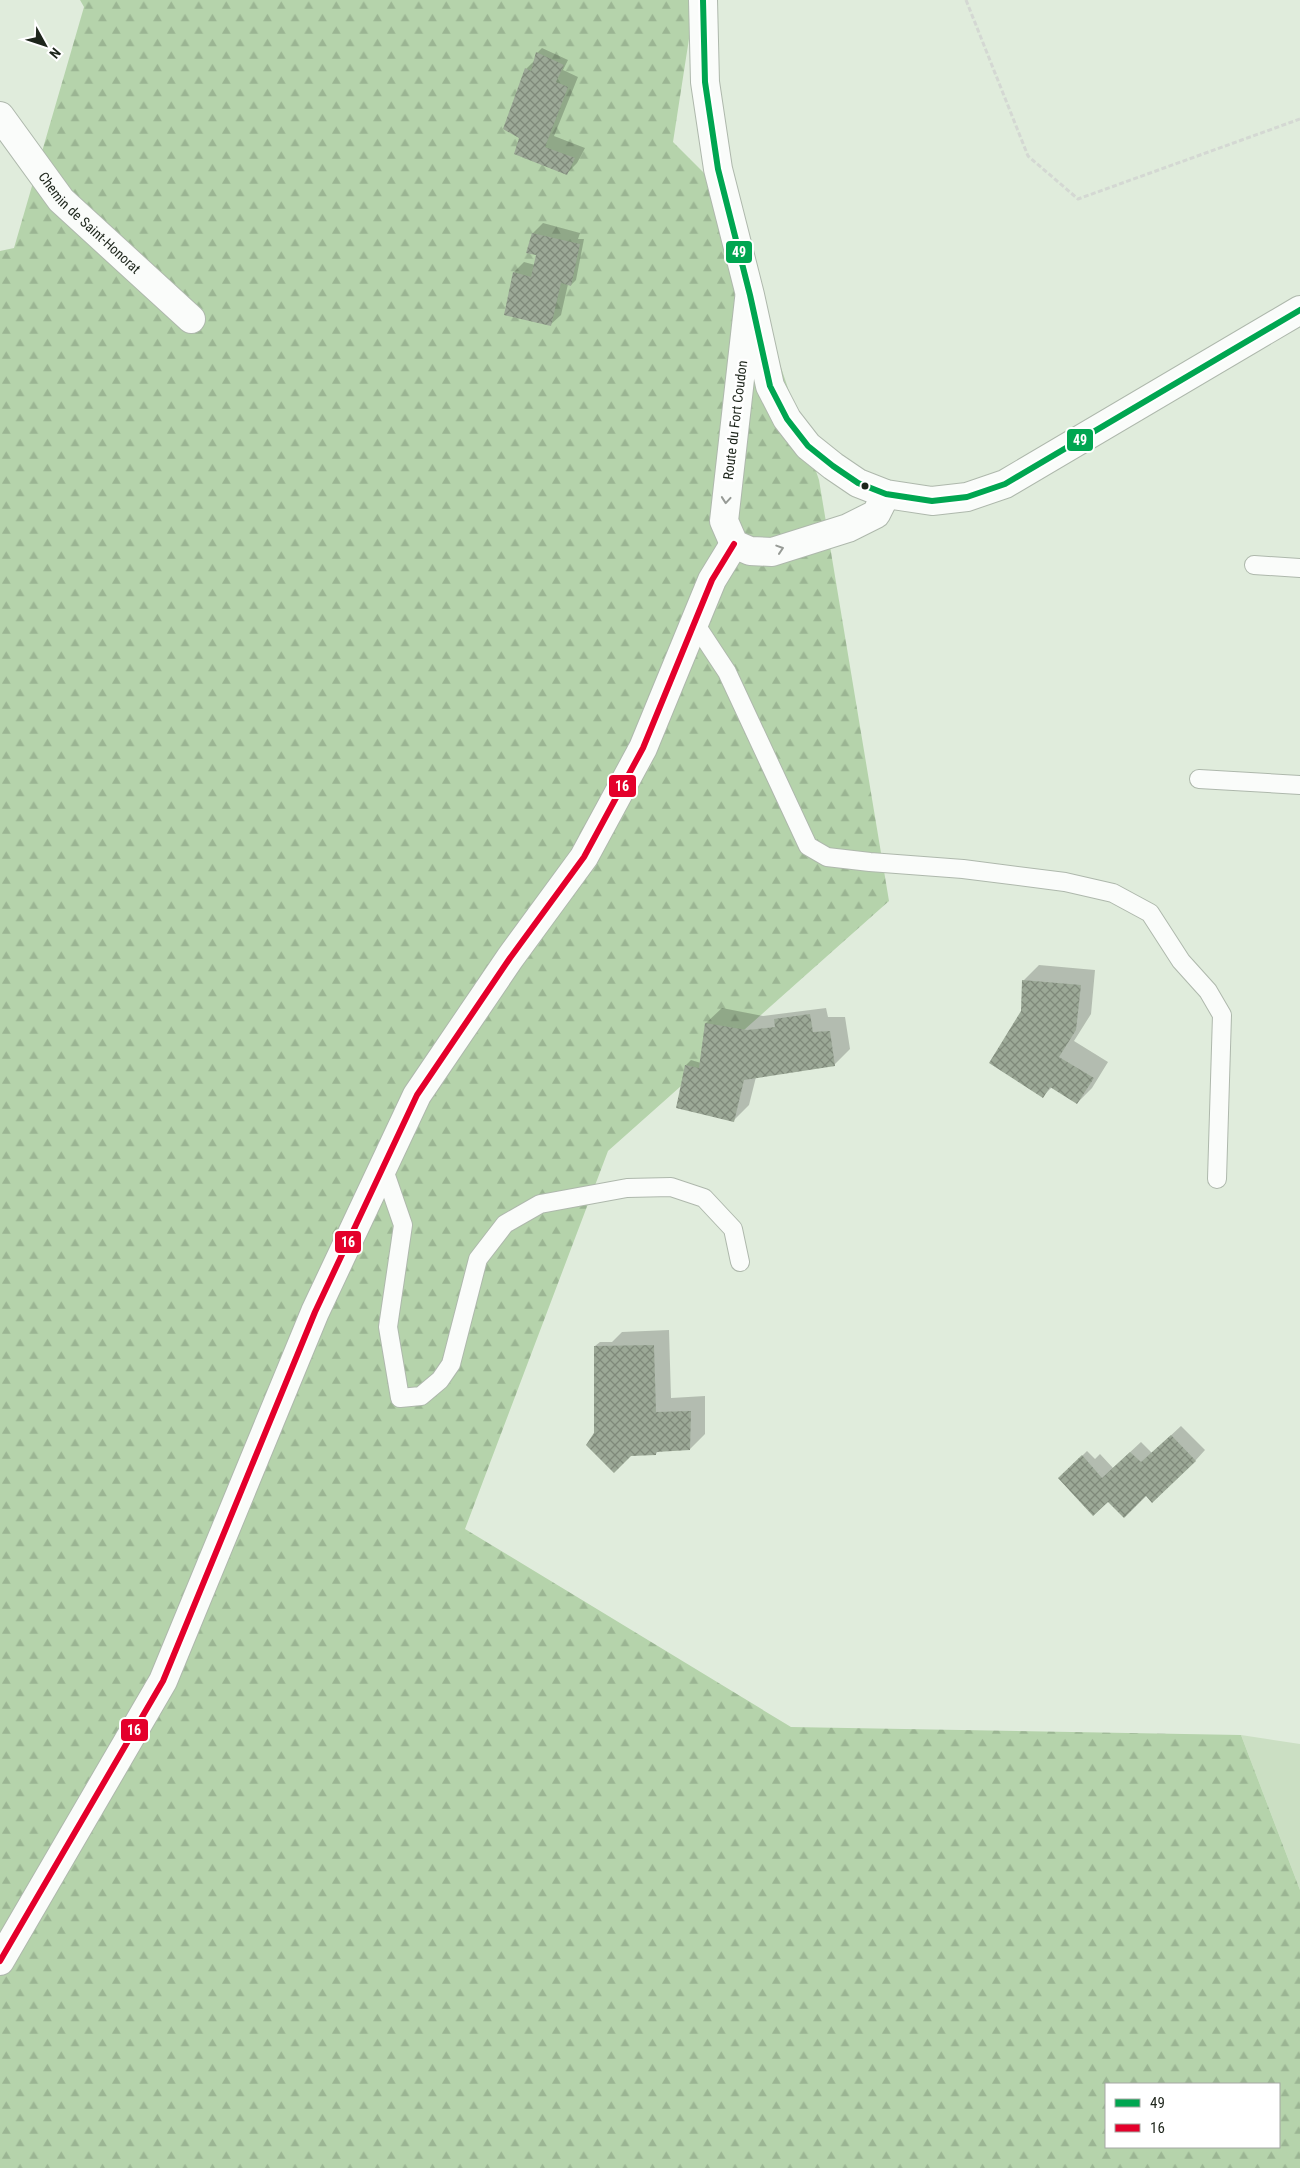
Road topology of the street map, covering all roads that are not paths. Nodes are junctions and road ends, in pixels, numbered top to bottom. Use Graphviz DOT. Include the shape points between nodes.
graph roads {
  1 [pos="703,0"];
  2 [pos="0,116"];
  3 [pos="750,295"];
  4 [pos="1300,310"];
  5 [pos="190,319"];
  6 [pos="886,494"];
  7 [pos="734,544"];
  8 [pos="1254,565"];
  9 [pos="1300,568"];
  10 [pos="694,622"];
  11 [pos="1198,779"];
  12 [pos="1300,785"];
  13 [pos="383,1167"];
  14 [pos="1217,1179"];
  15 [pos="740,1262"];
  16 [pos="0,1961"];
  1 -- 3 [label="street" via="705,82 718,169"];
  2 -- 5 [label="street, Chemin de Saint-Honorat" via="61,200"];
  3 -- 6 [label="street" via="770,386 787,419 808,446 833,466 858,483"];
  3 -- 7 [label="street, Route du Fort Coudon, one-way" via="724,522"];
  4 -- 6 [label="street" via="1005,484 967,497 932,501"];
  7 -- 6 [label="street, one-way" via="750,551 772,552 848,528 876,514"];
  7 -- 10 [label="street" via="712,580"];
  8 -- 9 [label="lane"];
  10 -- 13 [label="street" via="643,748 584,857 510,958 417,1095"];
  10 -- 14 [label="lane" via="727,672 808,846 827,857 1065,882 1114,893 1150,913 1222,1015"];
  11 -- 12 [label="lane"];
  13 -- 15 [label="lane" via="403,1225 388,1327 400,1398 421,1396 440,1380 451,1364 478,1259 505,1224 540,1204 627,1188 671,1187 704,1198 733,1229"];
  13 -- 16 [label="street" via="315,1312 163,1681"];
}
